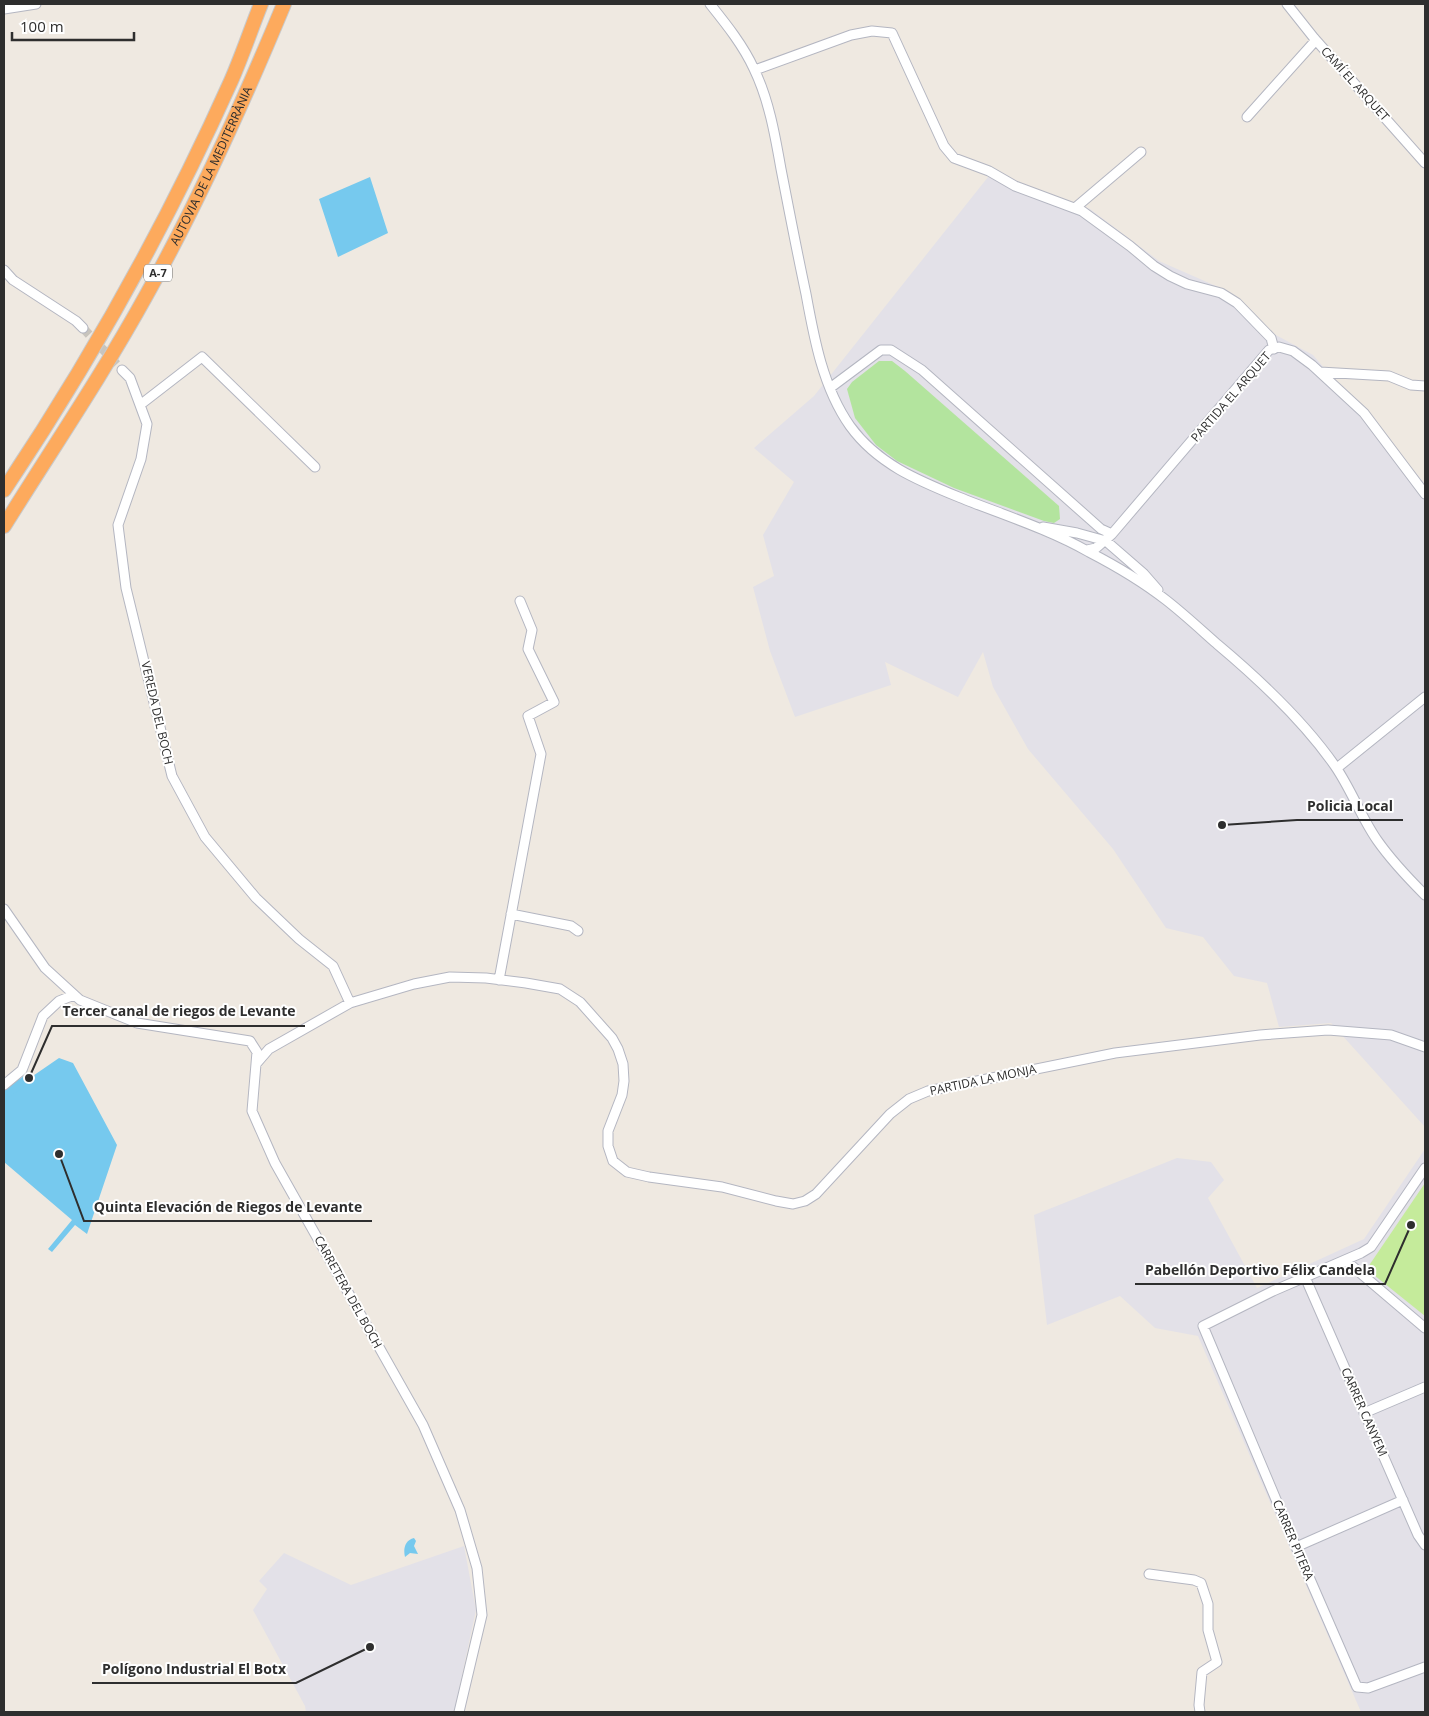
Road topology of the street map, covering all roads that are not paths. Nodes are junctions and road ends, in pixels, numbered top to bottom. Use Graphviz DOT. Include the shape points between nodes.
graph roads {
  1 [pos="36,4"];
  2 [pos="261,4"];
  3 [pos="284,4"];
  4 [pos="710,4"];
  5 [pos="1287,4"];
  6 [pos="4,9"];
  7 [pos="1316,40"];
  8 [pos="755,70"];
  9 [pos="1247,117"];
  10 [pos="1141,152"];
  11 [pos="1425,163"];
  12 [pos="1075,208"];
  13 [pos="4,270"];
  14 [pos="84,328"];
  15 [pos="1274,349"];
  16 [pos="122,370"];
  17 [pos="1320,372"];
  18 [pos="1425,386"];
  19 [pos="830,388"];
  20 [pos="140,405"];
  21 [pos="315,467"];
  22 [pos="4,490"];
  23 [pos="1425,494"];
  24 [pos="1030,525"];
  25 [pos="4,526"];
  26 [pos="1109,538"];
  27 [pos="1087,550"];
  28 [pos="1166,600"];
  29 [pos="520,601"];
  30 [pos="1425,697"];
  31 [pos="1336,768"];
  32 [pos="1425,895"];
  33 [pos="4,909"];
  34 [pos="511,914"];
  35 [pos="578,932"];
  36 [pos="499,980"];
  37 [pos="74,995"];
  38 [pos="350,1003"];
  39 [pos="1425,1047"];
  40 [pos="256,1064"];
  41 [pos="4,1085"];
  42 [pos="1425,1168"];
  43 [pos="1346,1260"];
  44 [pos="1305,1277"];
  45 [pos="1425,1328"];
  46 [pos="1425,1387"];
  47 [pos="1364,1413"];
  48 [pos="1402,1500"];
  49 [pos="1425,1545"];
  50 [pos="1296,1547"];
  51 [pos="1149,1574"];
  52 [pos="1425,1667"];
  53 [pos="460,1712"];
  54 [pos="1200,1712"];
  1 -- 6 [label="street"];
  2 -- 22 [label="highway, AUTOVIA DE LA MEDITERRÀNIA / A-7" via="231,80 143,262 102,335"];
  3 -- 25 [label="highway, AUTOVIA DE LA MEDITERRÀNIA / A-7" via="239,108 147,294 75,416"];
  4 -- 8 [label="street"];
  5 -- 7 [label="street, CAMÍ EL ARQUET"];
  7 -- 9 [label="street"];
  7 -- 11 [label="street, CAMÍ EL ARQUET"];
  8 -- 12 [label="street" via="851,35 872,31 892,33 944,146 954,158"];
  8 -- 19 [label="street" via="774,130 810,320"];
  10 -- 12 [label="street"];
  12 -- 15 [label="street" via="1170,276 1221,293 1237,303 1271,338"];
  13 -- 14 [label="street" via="13,280"];
  15 -- 17 [label="street, PARTIDA EL ARQUET" via="1279,347 1293,351"];
  15 -- 26 [label="street, PARTIDA EL ARQUET" via="1269,350"];
  16 -- 20 [label="street, VEREDA DEL BOCH" via="130,378"];
  17 -- 18 [label="street" via="1389,376 1411,385"];
  17 -- 23 [label="street, PARTIDA EL ARQUET" via="1364,413"];
  19 -- 24 [label="street" via="849,425 866,446 890,465 920,481"];
  19 -- 26 [label="street" via="881,350 891,350 922,370"];
  20 -- 21 [label="street" via="202,357"];
  20 -- 38 [label="street, VEREDA DEL BOCH" via="147,424 141,459 118,525 126,588 172,776 205,837 256,898 333,966"];
  24 -- 26 [label="street"];
  24 -- 27 [label="street"];
  26 -- 27 [label="street" via="1096,548"];
  26 -- 28 [label="street"];
  27 -- 28 [label="street"];
  28 -- 31 [label="street" via="1259,680"];
  29 -- 34 [label="street" via="532,630 528,649 554,702 528,716 541,754"];
  30 -- 31 [label="street"];
  31 -- 32 [label="street" via="1377,840"];
  33 -- 37 [label="street, CARRETERA DEL BOCH" via="45,968"];
  34 -- 35 [label="street" via="571,926"];
  34 -- 36 [label="street"];
  36 -- 38 [label="street, PARTIDA LA MONJA" via="450,977"];
  36 -- 39 [label="street, PARTIDA LA MONJA" via="560,989 580,1002 612,1038 623,1064 624,1081 608,1131 608,1146 613,1161 627,1172 722,1187 793,1204 816,1194 890,1114 909,1099 928,1091 1115,1053 1260,1035 1328,1030 1391,1035"];
  37 -- 40 [label="street, CARRETERA DEL BOCH" via="137,1023 250,1041 257,1052"];
  37 -- 41 [label="street" via="59,1001 43,1016 22,1070"];
  38 -- 40 [label="street, PARTIDA LA MONJA" via="269,1049"];
  40 -- 53 [label="street, CARRETERA DEL BOCH" via="252,1111 275,1163 423,1425 460,1510 477,1568 482,1615"];
  42 -- 43 [label="street" via="1371,1248"];
  43 -- 44 [label="street"];
  43 -- 45 [label="street"];
  44 -- 47 [label="street, CARRER CANYEM"];
  44 -- 50 [label="street, CARRER PITERA" via="1203,1326"];
  46 -- 47 [label="street"];
  47 -- 48 [label="street, CARRER CANYEM"];
  48 -- 49 [label="street, CARRER CANYEM"];
  48 -- 50 [label="street"];
  50 -- 52 [label="street, CARRER PITERA" via="1357,1687 1368,1688"];
  51 -- 54 [label="street" via="1201,1583 1208,1604 1208,1630 1217,1662 1202,1672"];
}
